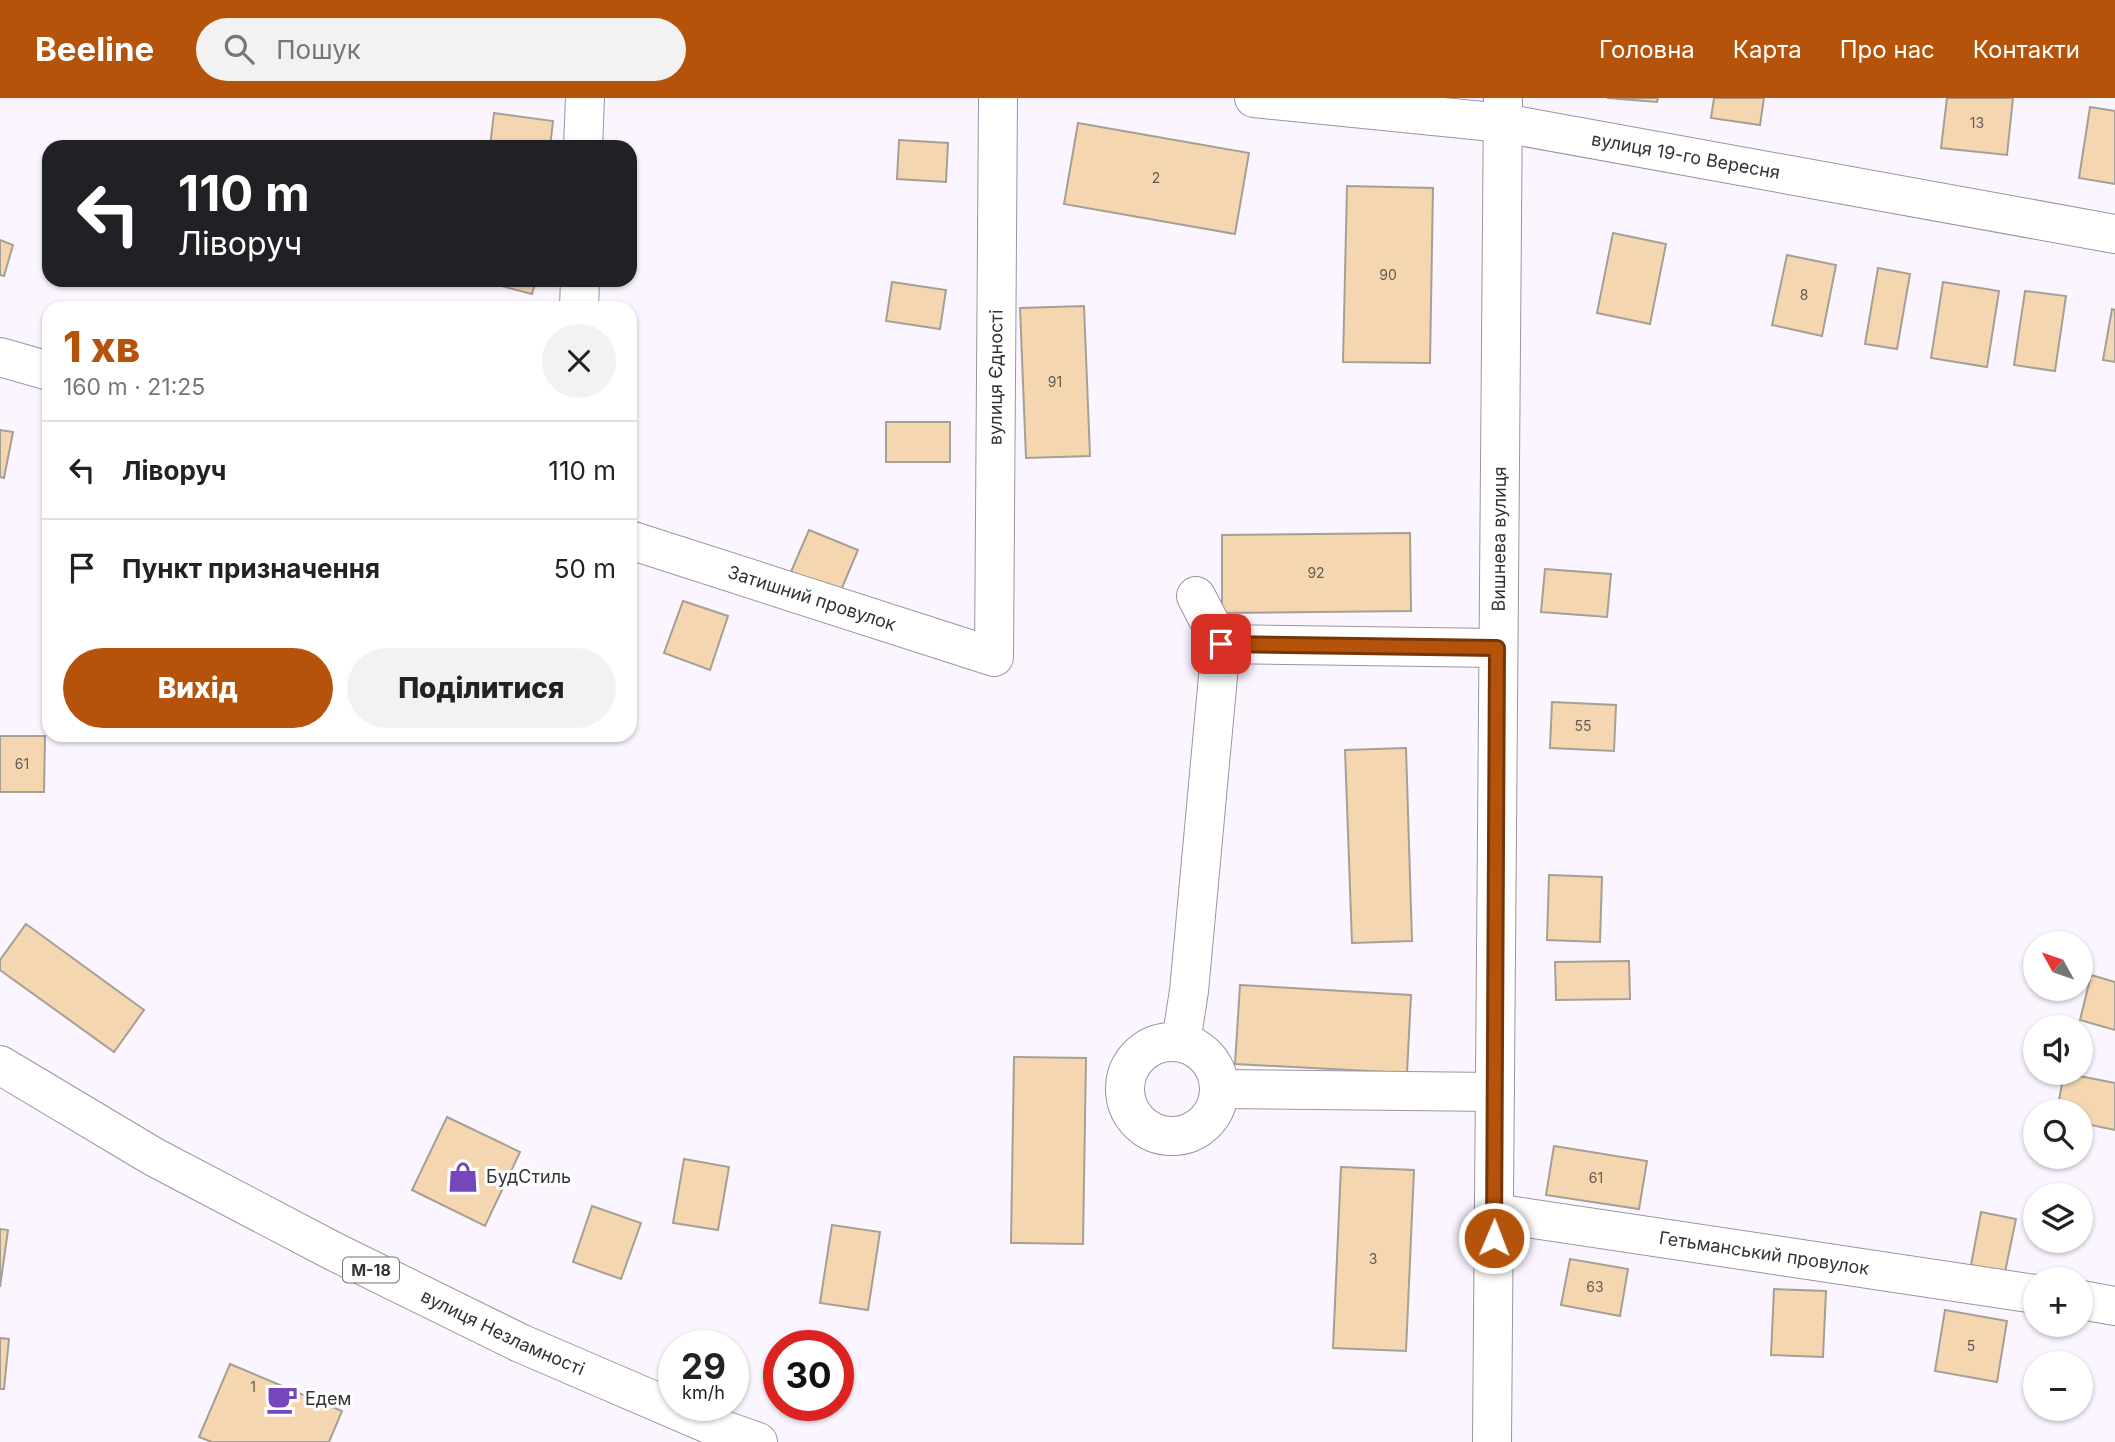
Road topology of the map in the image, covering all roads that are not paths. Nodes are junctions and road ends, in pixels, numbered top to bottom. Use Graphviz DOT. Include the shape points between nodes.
graph roads {
  1 [pos="585,98"];
  2 [pos="998,98"];
  3 [pos="1254,98"];
  4 [pos="1503,111"];
  5 [pos="583,140"];
  6 [pos="2115,234"];
  7 [pos="0,357"];
  8 [pos="42,369"];
  9 [pos="637,542"];
  10 [pos="1196,596"];
  11 [pos="1221,644"];
  12 [pos="1497,648"];
  13 [pos="994,657"];
  14 [pos="1181,1042"];
  15 [pos="0,1065"];
  16 [pos="1219,1088"];
  17 [pos="1495,1092"];
  18 [pos="1494,1213"];
  19 [pos="2023,1292"];
  20 [pos="2093,1302"];
  21 [pos="2115,1306"];
  22 [pos="758,1442"];
  23 [pos="1492,1442"];
  1 -- 5 [label="main road"];
  2 -- 13 [label="main road, вулиця Єдності"];
  3 -- 4 [label="main road, вулиця 19-го Вересня"];
  4 -- 6 [label="main road, вулиця 19-го Вересня"];
  4 -- 12 [label="main road, Вишнева вулиця"];
  7 -- 8 [label="main road"];
  9 -- 13 [label="main road, Затишний провулок"];
  10 -- 11 [label="main road"];
  11 -- 12 [label="main road"];
  11 -- 14 [label="main road"];
  12 -- 17 [label="main road, Вишнева вулиця"];
  14 -- 16 [label="main road" via="1209,1059"];
  14 -- 16 [label="main road" via="1157,1043 1131,1063 1124,1096 1129,1111 1154,1133 1186,1134 1212,1114"];
  15 -- 22 [label="main road, вулиця Незламності / М-18" via="154,1157 332,1251 520,1343"];
  16 -- 17 [label="main road"];
  17 -- 18 [label="main road, Вишнева вулиця"];
  18 -- 19 [label="main road, Гетьманський провулок"];
  18 -- 23 [label="main road, Вишнева вулиця"];
  20 -- 21 [label="main road"];
}
